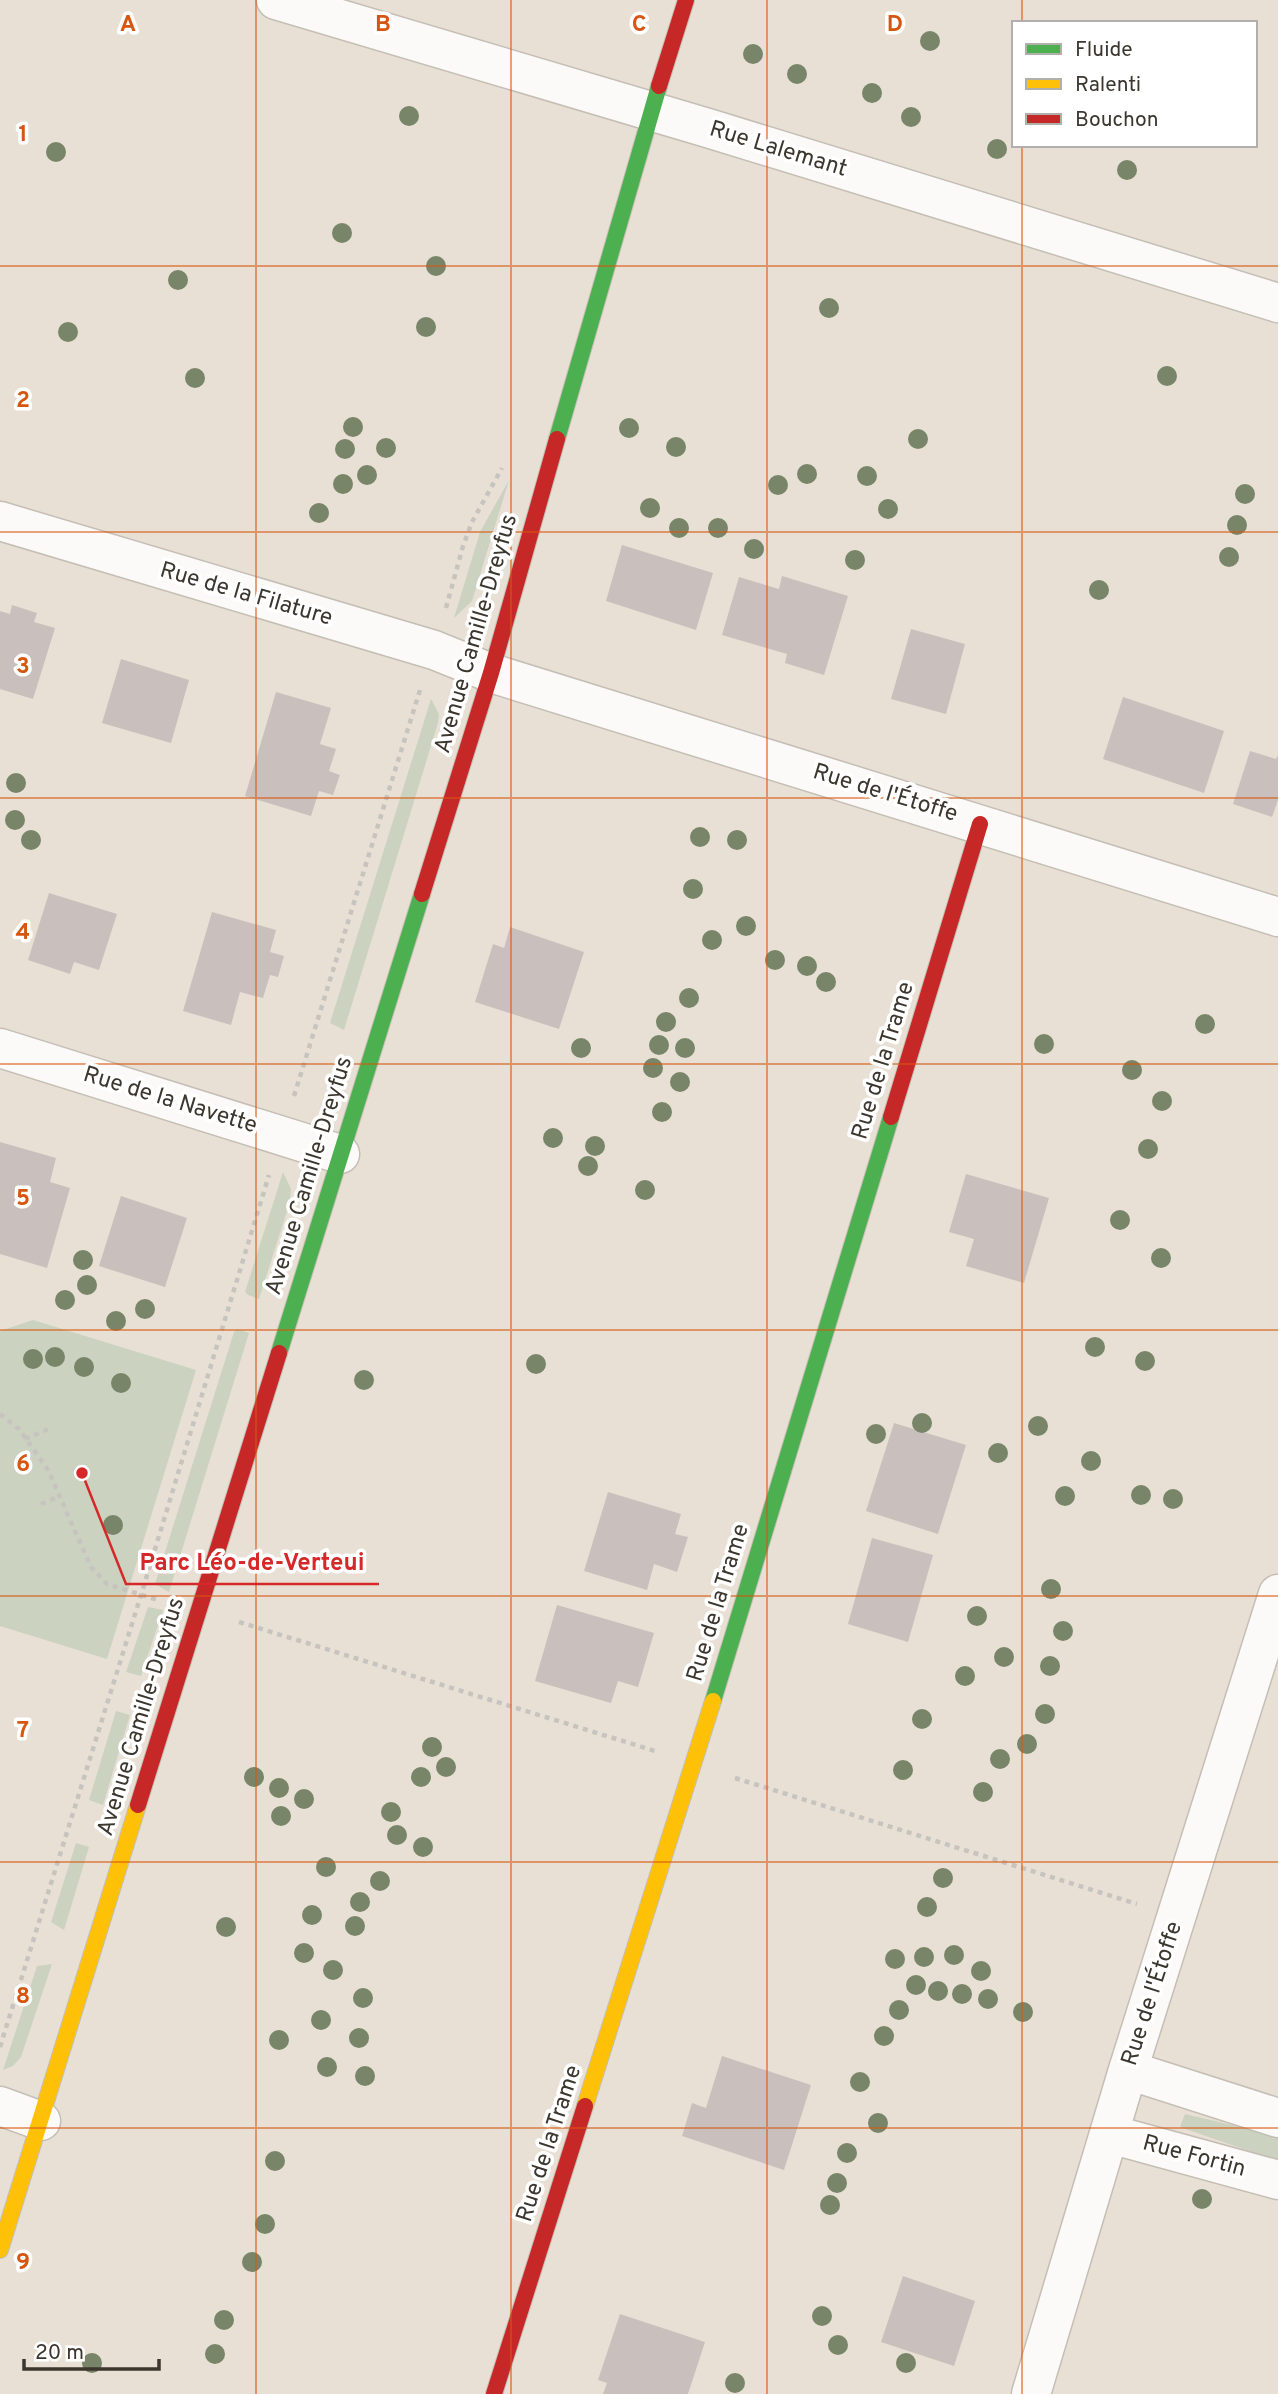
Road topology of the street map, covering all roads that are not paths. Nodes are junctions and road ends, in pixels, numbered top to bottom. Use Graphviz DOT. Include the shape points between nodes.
graph roads {
  1 [pos="276,0"];
  2 [pos="686,0"];
  3 [pos="652,111"];
  4 [pos="1278,303"];
  5 [pos="0,521"];
  6 [pos="491,673"];
  7 [pos="980,824"];
  8 [pos="1278,917"];
  9 [pos="0,1048"];
  10 [pos="340,1154"];
  11 [pos="1278,1594"];
  12 [pos="1128,2070"];
  13 [pos="0,2106"];
  14 [pos="1278,2118"];
  15 [pos="41,2120"];
  16 [pos="1110,2134"];
  17 [pos="1278,2180"];
  18 [pos="0,2250"];
  19 [pos="494,2394"];
  20 [pos="1031,2394"];
  1 -- 3 [label="street, Rue Lalemant"];
  2 -- 3 [label="street, Avenue Camille-Dreyfus"];
  3 -- 4 [label="street, Rue Lalemant"];
  3 -- 6 [label="street, Avenue Camille-Dreyfus"];
  5 -- 6 [label="street, Rue de la Filature" via="433,650"];
  6 -- 7 [label="street, Rue de l'Étoffe"];
  6 -- 10 [label="street, Avenue Camille-Dreyfus"];
  7 -- 8 [label="street, Rue de l'Étoffe"];
  7 -- 19 [label="street, Rue de la Trame" via="691,1773"];
  9 -- 10 [label="street, Rue de la Navette"];
  10 -- 15 [label="street, Avenue Camille-Dreyfus"];
  11 -- 12 [label="street, Rue de l'Étoffe"];
  12 -- 14 [label="street"];
  12 -- 16 [label="street, Rue de l'Étoffe"];
  13 -- 15 [label="street"];
  15 -- 18 [label="street, Avenue Camille-Dreyfus"];
  16 -- 17 [label="street, Rue Fortin"];
  16 -- 20 [label="street, Rue de l'Étoffe"];
}
